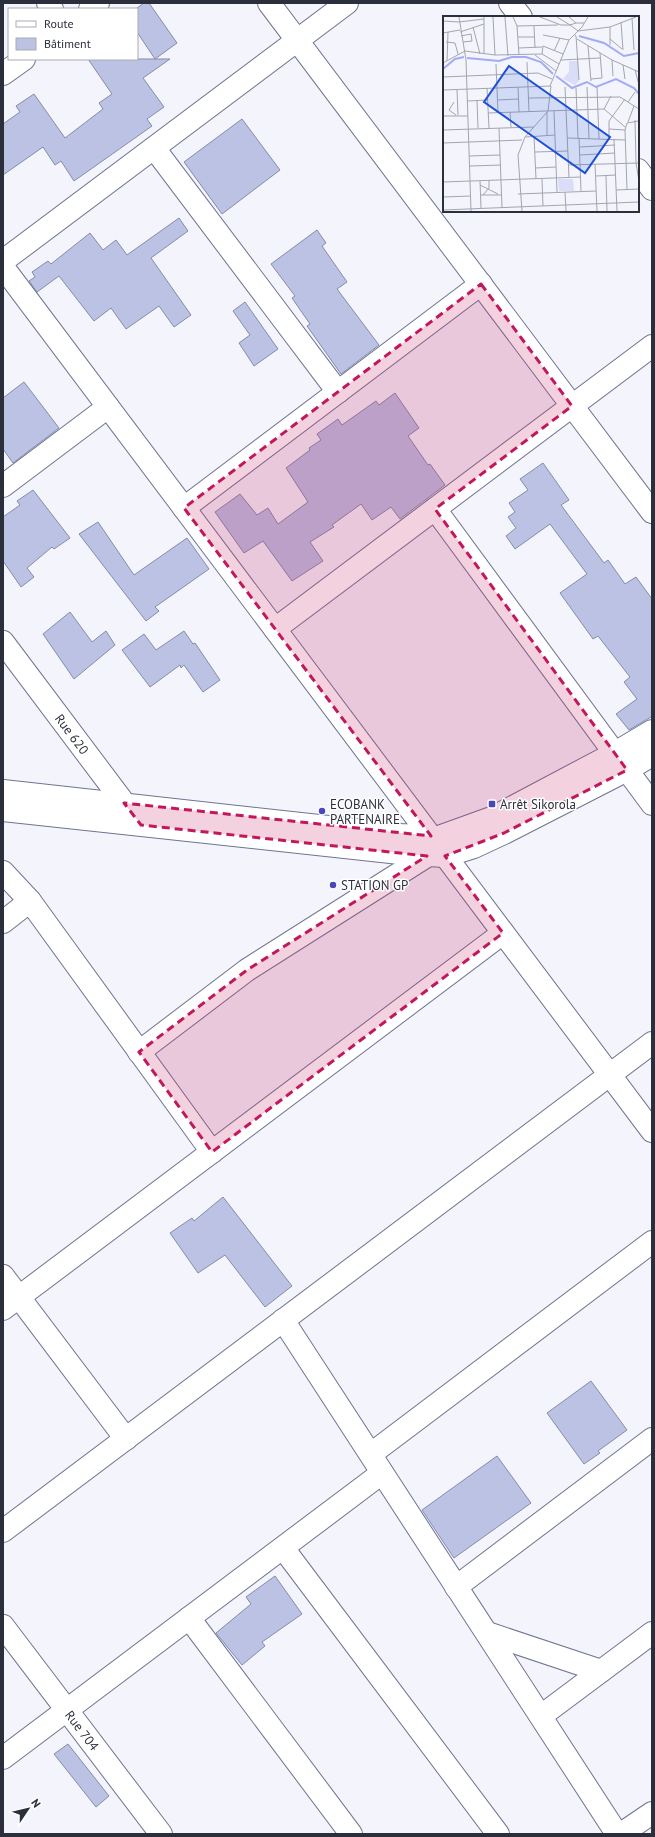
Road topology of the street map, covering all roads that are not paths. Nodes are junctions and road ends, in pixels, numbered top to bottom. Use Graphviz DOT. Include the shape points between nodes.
graph roads {
  1 [pos="269,3"];
  2 [pos="346,3"];
  3 [pos="510,3"];
  4 [pos="520,16"];
  5 [pos="297,40"];
  6 [pos="23,60"];
  7 [pos="3,74"];
  8 [pos="154,148"];
  9 [pos="639,171"];
  10 [pos="652,189"];
  11 [pos="3,262"];
  12 [pos="3,267"];
  13 [pos="481,284"];
  14 [pos="652,346"];
  15 [pos="338,392"];
  16 [pos="572,406"];
  17 [pos="108,407"];
  18 [pos="3,486"];
  19 [pos="184,508"];
  20 [pos="435,509"];
  21 [pos="652,512"];
  22 [pos="275,629"];
  23 [pos="3,642"];
  24 [pos="652,731"];
  25 [pos="652,755"];
  26 [pos="621,762"];
  27 [pos="3,791"];
  28 [pos="124,803"];
  29 [pos="652,804"];
  30 [pos="3,810"];
  31 [pos="140,825"];
  32 [pos="436,850"];
  33 [pos="3,872"];
  34 [pos="30,901"];
  35 [pos="3,922"];
  36 [pos="503,933"];
  37 [pos="652,1043"];
  38 [pos="139,1052"];
  39 [pos="610,1074"];
  40 [pos="652,1130"];
  41 [pos="212,1152"];
  42 [pos="652,1242"];
  43 [pos="3,1276"];
  44 [pos="11,1303"];
  45 [pos="283,1320"];
  46 [pos="126,1439"];
  47 [pos="652,1439"];
  48 [pos="370,1454"];
  49 [pos="382,1473"];
  50 [pos="3,1531"];
  51 [pos="283,1548"];
  52 [pos="456,1587"];
  53 [pos="189,1618"];
  54 [pos="3,1626"];
  55 [pos="652,1633"];
  56 [pos="487,1634"];
  57 [pos="601,1672"];
  58 [pos="67,1710"];
  59 [pos="541,1716"];
  60 [pos="3,1758"];
  61 [pos="652,1813"];
  62 [pos="161,1834"];
  63 [pos="351,1834"];
  64 [pos="498,1834"];
  65 [pos="617,1834"];
  66 [pos="621,1834"];
  1 -- 5 [label="street"];
  2 -- 5 [label="street"];
  3 -- 4 [label="street"];
  5 -- 8 [label="street"];
  5 -- 13 [label="street"];
  6 -- 7 [label="street"];
  8 -- 11 [label="street"];
  8 -- 15 [label="street"];
  9 -- 10 [label="street"];
  12 -- 17 [label="street"];
  13 -- 15 [label="street"];
  13 -- 16 [label="street"];
  14 -- 16 [label="street"];
  15 -- 19 [label="street"];
  16 -- 20 [label="street"];
  16 -- 21 [label="street"];
  17 -- 18 [label="street"];
  17 -- 19 [label="street"];
  19 -- 22 [label="street"];
  20 -- 22 [label="street"];
  20 -- 26 [label="street"];
  22 -- 32 [label="street"];
  23 -- 28 [label="street, Rue 620"];
  24 -- 26 [label="street"];
  25 -- 26 [label="street"];
  26 -- 29 [label="street"];
  26 -- 32 [label="street" via="494,817"];
  27 -- 28 [label="street"];
  28 -- 31 [label="street, Rue 620"];
  28 -- 32 [label="street" via="421,836"];
  30 -- 31 [label="street"];
  31 -- 32 [label="street" via="409,854"];
  32 -- 36 [label="street"];
  32 -- 38 [label="street" via="247,970"];
  33 -- 34 [label="street"];
  34 -- 35 [label="street"];
  34 -- 38 [label="street"];
  36 -- 39 [label="street"];
  36 -- 41 [label="street"];
  37 -- 39 [label="street"];
  38 -- 41 [label="street"];
  39 -- 40 [label="street"];
  39 -- 45 [label="street"];
  41 -- 44 [label="street"];
  42 -- 48 [label="street"];
  43 -- 44 [label="street"];
  44 -- 46 [label="street"];
  45 -- 46 [label="street"];
  45 -- 48 [label="street"];
  46 -- 50 [label="street"];
  47 -- 52 [label="street"];
  48 -- 49 [label="street"];
  49 -- 51 [label="street"];
  49 -- 52 [label="street"];
  51 -- 53 [label="street"];
  51 -- 64 [label="street"];
  52 -- 56 [label="street"];
  53 -- 58 [label="street"];
  53 -- 63 [label="street"];
  54 -- 58 [label="street, Rue 704"];
  55 -- 57 [label="street"];
  56 -- 57 [label="street"];
  56 -- 59 [label="street"];
  57 -- 59 [label="street"];
  58 -- 60 [label="street"];
  58 -- 62 [label="street, Rue 704"];
  59 -- 65 [label="street"];
  61 -- 66 [label="street"];
}
